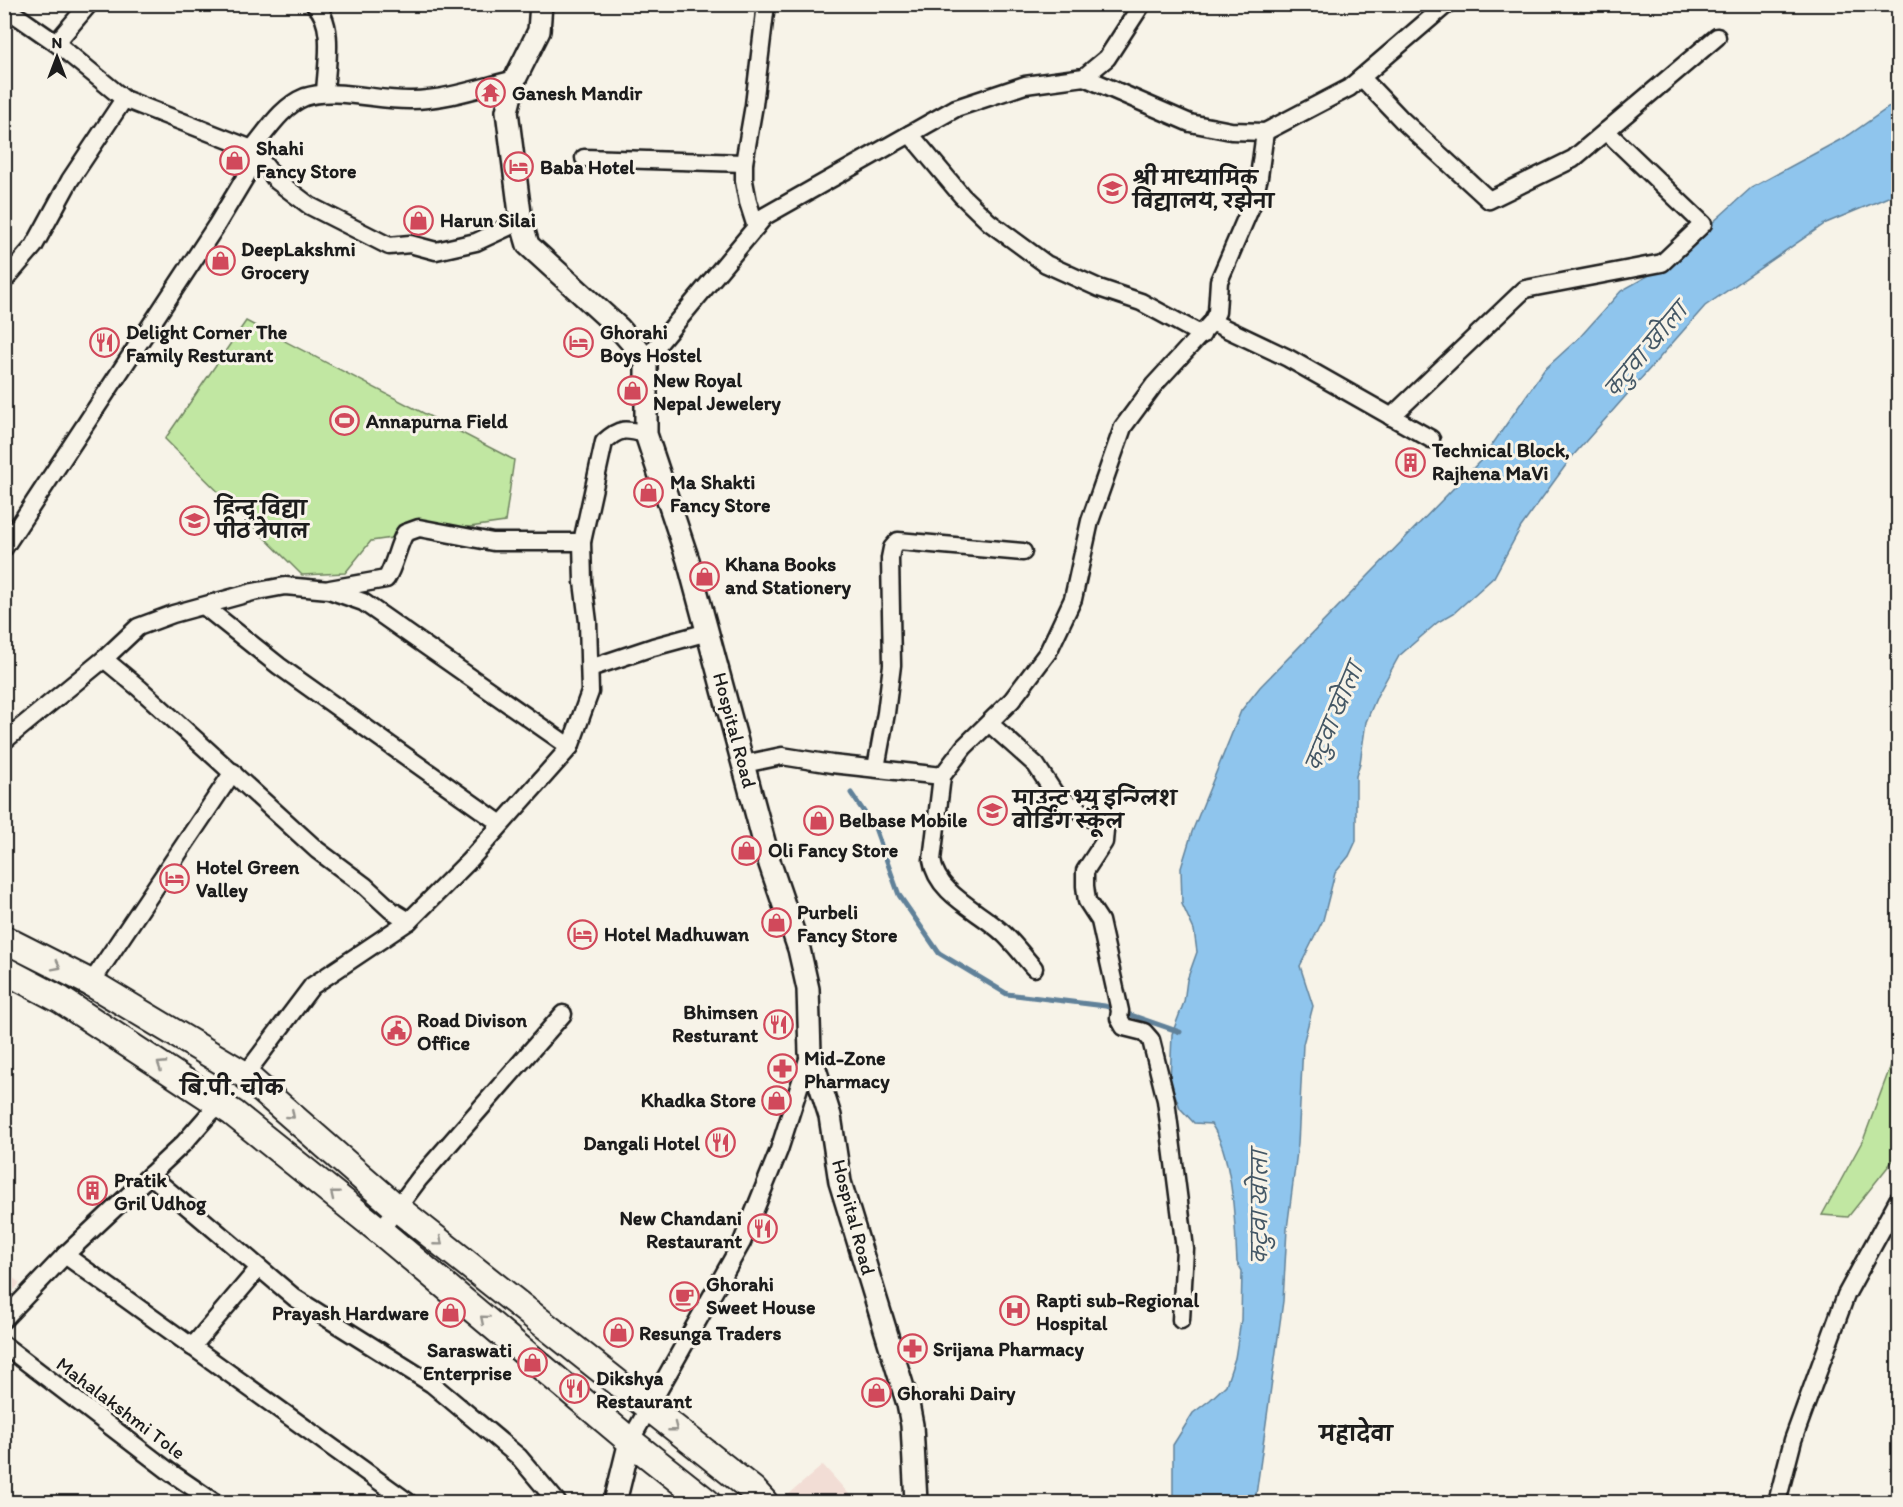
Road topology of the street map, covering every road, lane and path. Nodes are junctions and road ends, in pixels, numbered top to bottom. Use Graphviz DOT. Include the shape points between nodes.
graph roads {
  1 [pos="89,4"];
  2 [pos="314,4"];
  3 [pos="541,4"];
  4 [pos="765,4"];
  5 [pos="1142,4"];
  6 [pos="1447,4"];
  7 [pos="4,7"];
  8 [pos="1717,37"];
  9 [pos="56,43"];
  10 [pos="1084,77"];
  11 [pos="1362,78"];
  12 [pos="515,79"];
  13 [pos="325,93"];
  14 [pos="124,99"];
  15 [pos="1606,131"];
  16 [pos="1265,132"];
  17 [pos="910,134"];
  18 [pos="255,152"];
  19 [pos="745,157"];
  20 [pos="584,158"];
  21 [pos="521,221"];
  22 [pos="761,221"];
  23 [pos="4,281"];
  24 [pos="1207,328"];
  25 [pos="646,359"];
  26 [pos="1391,417"];
  27 [pos="646,434"];
  28 [pos="1431,439"];
  29 [pos="582,542"];
  30 [pos="4,548"];
  31 [pos="1023,552"];
  32 [pos="329,590"];
  33 [pos="205,607"];
  34 [pos="708,632"];
  35 [pos="104,659"];
  36 [pos="590,668"];
  37 [pos="988,723"];
  38 [pos="4,741"];
  39 [pos="570,747"];
  40 [pos="744,764"];
  41 [pos="876,768"];
  42 [pos="233,772"];
  43 [pos="942,776"];
  44 [pos="501,824"];
  45 [pos="409,921"];
  46 [pos="4,939"];
  47 [pos="1034,968"];
  48 [pos="4,970"];
  49 [pos="91,983"];
  50 [pos="563,1014"];
  51 [pos="810,1053"];
  52 [pos="242,1074"];
  53 [pos="219,1104"];
  54 [pos="150,1175"];
  55 [pos="1899,1200"];
  56 [pos="397,1208"];
  57 [pos="380,1231"];
  58 [pos="65,1255"];
  59 [pos="259,1268"];
  60 [pos="4,1319"];
  61 [pos="1180,1320"];
  62 [pos="4,1345"];
  63 [pos="192,1347"];
  64 [pos="649,1409"];
  65 [pos="630,1441"];
  66 [pos="214,1503"];
  67 [pos="408,1503"];
  68 [pos="557,1503"];
  69 [pos="615,1503"];
  70 [pos="707,1503"];
  71 [pos="764,1503"];
  72 [pos="916,1503"];
  73 [pos="1777,1503"];
  1 -- 9 [label="street"];
  2 -- 13 [label="street" via="328,26"];
  3 -- 12 [label="street" via="539,30"];
  4 -- 19 [label="street"];
  5 -- 10 [label="street" via="1107,58"];
  6 -- 11 [label="street"];
  7 -- 9 [label="street"];
  8 -- 15 [label="street"];
  9 -- 14 [label="street"];
  10 -- 16 [label="street" via="1190,123"];
  10 -- 17 [label="street" via="1025,85 956,108"];
  11 -- 15 [label="street" via="1489,200 1573,159"];
  11 -- 16 [label="street"];
  12 -- 13 [label="street" via="413,100"];
  12 -- 21 [label="street" via="507,111"];
  13 -- 18 [label="street" via="286,108"];
  14 -- 18 [label="street"];
  14 -- 23 [label="street" via="70,180 34,246"];
  15 -- 26 [label="street" via="1703,224 1662,263 1525,290"];
  16 -- 24 [label="street" via="1257,186 1219,280 1216,312"];
  17 -- 22 [label="street"];
  17 -- 24 [label="street" via="982,216 1046,264"];
  18 -- 21 [label="street" via="277,181 310,206 389,246 410,244 436,251 476,242"];
  18 -- 30 [label="street" via="216,226"];
  19 -- 20 [label="street"];
  19 -- 22 [label="street" via="748,202"];
  21 -- 25 [label="street" via="528,245 619,328"];
  22 -- 25 [label="street"];
  24 -- 26 [label="street" via="1288,358"];
  24 -- 37 [label="street" via="1154,385 1124,427 1090,521 1073,599 1048,652 1012,700"];
  25 -- 27 [label="street, Hospital Road"];
  26 -- 28 [label="street"];
  27 -- 29 [label="street" via="628,429 615,432 604,442"];
  27 -- 34 [label="street, Hospital Road"];
  29 -- 32 [label="street" via="493,542 419,528 405,533 386,579"];
  29 -- 36 [label="street"];
  31 -- 41 [label="street" via="898,541 892,548 892,665"];
  32 -- 33 [label="street" via="285,586"];
  32 -- 39 [label="street" via="363,602"];
  33 -- 35 [label="street" via="138,627"];
  33 -- 44 [label="street" via="279,666"];
  34 -- 36 [label="street"];
  34 -- 40 [label="street, Hospital Road"];
  35 -- 38 [label="street"];
  35 -- 42 [label="street"];
  36 -- 39 [label="street" via="590,692"];
  37 -- 43 [label="street"];
  37 -- 61 [label="street" via="1036,765 1055,794 1106,830 1104,842 1085,871 1087,901 1100,921 1119,1018 1125,1027 1144,1032 1151,1040 1166,1100 1185,1249"];
  39 -- 44 [label="street"];
  40 -- 41 [label="street" via="782,756"];
  40 -- 51 [label="street, Hospital Road" via="770,864 799,949 808,989"];
  41 -- 43 [label="street"];
  42 -- 45 [label="street" via="317,850"];
  42 -- 49 [label="street"];
  43 -- 47 [label="street" via="933,871 958,899 1005,935"];
  44 -- 45 [label="street"];
  45 -- 52 [label="street" via="312,987"];
  46 -- 49 [label="main road, one-way"];
  53 -- 48 [label="main road, one-way" via="61,1000"];
  49 -- 52 [label="main road"];
  50 -- 56 [label="street"];
  51 -- 64 [label="street" via="779,1150 742,1242"];
  51 -- 72 [label="street, Hospital Road" via="830,1116 840,1182 908,1404"];
  52 -- 53 [label="main road"];
  52 -- 53 [label="main road"];
  52 -- 56 [label="main road, one-way"];
  53 -- 54 [label="street"];
  57 -- 53 [label="main road, one-way"];
  54 -- 58 [label="street"];
  54 -- 59 [label="street"];
  55 -- 73 [label="street" via="1846,1294 1793,1440"];
  56 -- 57 [label="street"];
  56 -- 64 [label="main road, one-way"];
  65 -- 57 [label="main road, one-way"];
  58 -- 60 [label="street"];
  58 -- 63 [label="street"];
  59 -- 63 [label="street"];
  59 -- 68 [label="street" via="295,1298 432,1384 519,1457"];
  62 -- 66 [label="street, Mahalakshmi Tole"];
  63 -- 67 [label="street"];
  64 -- 65 [label="street"];
  64 -- 71 [label="main road, one-way" via="753,1490"];
  65 -- 69 [label="street"];
  65 -- 70 [label="main road"];
}
